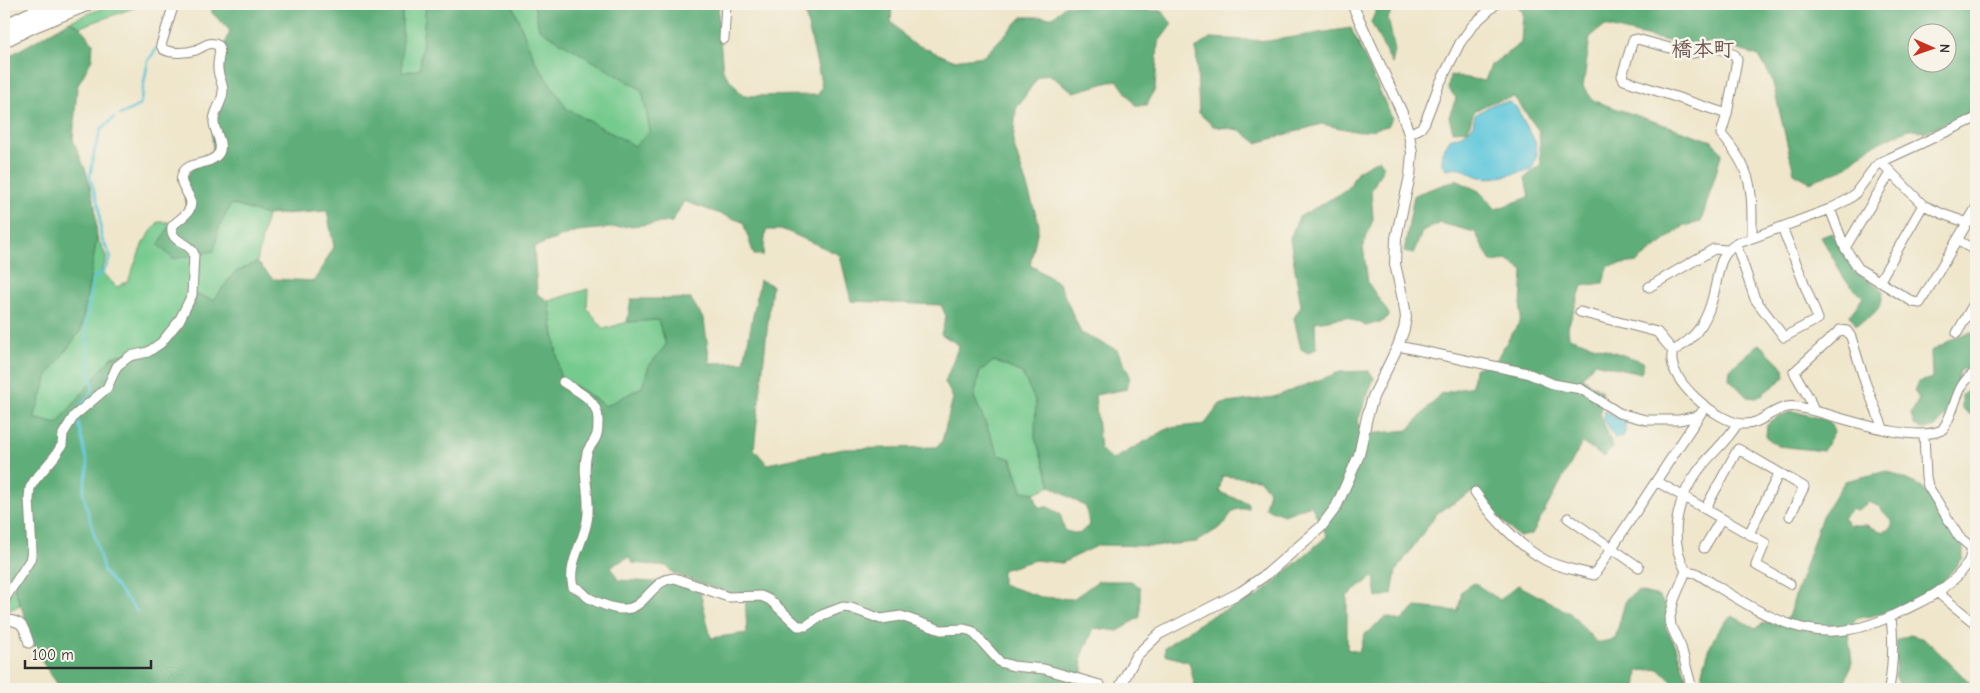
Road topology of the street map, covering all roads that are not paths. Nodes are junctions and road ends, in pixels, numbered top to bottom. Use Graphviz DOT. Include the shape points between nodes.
graph roads {
  1 [pos="52,4"];
  2 [pos="86,4"];
  3 [pos="174,4"];
  4 [pos="726,4"];
  5 [pos="1352,4"];
  6 [pos="1496,4"];
  7 [pos="4,27"];
  8 [pos="724,39"];
  9 [pos="4,40"];
  10 [pos="1727,114"];
  11 [pos="1976,118"];
  12 [pos="1410,134"];
  13 [pos="1881,162"];
  14 [pos="1890,173"];
  15 [pos="1924,205"];
  16 [pos="1976,208"];
  17 [pos="1830,209"];
  18 [pos="1968,223"];
  19 [pos="1782,227"];
  20 [pos="1752,238"];
  21 [pos="1958,240"];
  22 [pos="1736,244"];
  23 [pos="1845,248"];
  24 [pos="1727,250"];
  25 [pos="1976,251"];
  26 [pos="1879,282"];
  27 [pos="1649,287"];
  28 [pos="1976,300"];
  29 [pos="1580,312"];
  30 [pos="1957,333"];
  31 [pos="1398,346"];
  32 [pos="1673,351"];
  33 [pos="1976,373"];
  34 [pos="563,382"];
  35 [pos="1705,407"];
  36 [pos="1813,409"];
  37 [pos="1698,416"];
  38 [pos="1737,424"];
  39 [pos="1883,428"];
  40 [pos="1924,435"];
  41 [pos="1779,473"];
  42 [pos="1656,481"];
  43 [pos="1475,492"];
  44 [pos="1683,496"];
  45 [pos="1704,509"];
  46 [pos="1790,516"];
  47 [pos="1568,518"];
  48 [pos="1721,519"];
  49 [pos="1749,534"];
  50 [pos="1974,546"];
  51 [pos="1612,548"];
  52 [pos="1704,548"];
  53 [pos="1640,567"];
  54 [pos="1686,571"];
  55 [pos="1790,584"];
  56 [pos="1938,593"];
  57 [pos="4,600"];
  58 [pos="1891,617"];
  59 [pos="4,619"];
  60 [pos="1976,624"];
  61 [pos="29,643"];
  62 [pos="1102,689"];
  63 [pos="1119,689"];
  64 [pos="1692,689"];
  65 [pos="1889,689"];
  1 -- 7 [label="highway"];
  2 -- 9 [label="highway"];
  3 -- 57 [label="street" via="161,45 163,49 186,52 209,43 219,46 218,71 223,90 214,114 219,152 212,160 185,170 182,182 191,200 190,208 172,227 171,234 175,239 192,249 194,254 192,295 179,321 161,343 148,352 130,356 116,366 107,388 77,414 63,434 62,445 55,456 34,481 29,499 30,560"];
  4 -- 8 [label="street"];
  5 -- 12 [label="street"];
  6 -- 12 [label="street" via="1473,24 1460,43 1422,128"];
  10 -- 10 [label="street" via="1624,80 1622,76 1633,40 1694,54 1712,46 1735,55 1737,60"];
  10 -- 20 [label="street" via="1721,134 1745,166 1750,184"];
  11 -- 13 [label="street"];
  12 -- 31 [label="street" via="1410,176 1396,238 1395,264 1406,317"];
  13 -- 14 [label="street"];
  13 -- 17 [label="street" via="1854,195"];
  14 -- 15 [label="street"];
  14 -- 23 [label="street"];
  15 -- 18 [label="street"];
  15 -- 26 [label="street"];
  16 -- 18 [label="street"];
  17 -- 19 [label="street"];
  17 -- 23 [label="street"];
  18 -- 21 [label="street"];
  19 -- 20 [label="street"];
  19 -- 22 [label="street" via="1818,320 1784,337 1755,299"];
  20 -- 22 [label="street"];
  21 -- 25 [label="street"];
  21 -- 26 [label="street" via="1920,303"];
  22 -- 24 [label="street"];
  23 -- 26 [label="street" via="1859,269"];
  24 -- 27 [label="street" via="1714,249"];
  24 -- 32 [label="street" via="1704,320 1690,341"];
  28 -- 30 [label="street"];
  29 -- 32 [label="street" via="1657,332"];
  31 -- 37 [label="street" via="1527,373 1554,384 1581,389 1620,413 1646,420 1679,420"];
  31 -- 63 [label="street" via="1382,369 1350,476 1336,507 1321,526 1268,574 1241,592 1159,634 1136,656"];
  32 -- 35 [label="street" via="1671,359 1679,380"];
  33 -- 40 [label="street" via="1960,388 1942,430"];
  34 -- 62 [label="street" via="593,401 599,413 597,436 587,452 584,472 590,498 588,521 572,564 571,579 573,587 587,597 628,609 641,602 659,582 676,578 728,596 761,596 770,600 798,626 806,626 843,607 881,619 901,616 941,630 972,631 1000,662 1044,669 1100,685"];
  35 -- 37 [label="street"];
  35 -- 38 [label="street"];
  36 -- 38 [label="street" via="1790,406 1746,425"];
  36 -- 39 [label="street"];
  36 -- 39 [label="street" via="1794,372 1840,330 1846,331 1851,337"];
  37 -- 42 [label="street"];
  38 -- 44 [label="street" via="1698,470"];
  39 -- 40 [label="street"];
  40 -- 50 [label="street" via="1928,486 1959,537"];
  41 -- 45 [label="street" via="1738,449"];
  41 -- 46 [label="street" via="1804,487"];
  41 -- 49 [label="street"];
  42 -- 44 [label="street"];
  42 -- 51 [label="street"];
  43 -- 51 [label="street" via="1486,508 1519,541 1545,560 1594,575"];
  44 -- 45 [label="street"];
  44 -- 54 [label="street" via="1678,513 1676,548"];
  45 -- 48 [label="street"];
  47 -- 51 [label="street"];
  48 -- 49 [label="street"];
  48 -- 52 [label="street"];
  49 -- 55 [label="street" via="1765,543 1756,565"];
  50 -- 56 [label="street" via="1970,561"];
  51 -- 53 [label="street"];
  54 -- 58 [label="street" via="1696,573 1763,615 1817,631 1856,629"];
  54 -- 64 [label="street" via="1670,617"];
  56 -- 58 [label="street"];
  56 -- 60 [label="street"];
  58 -- 65 [label="street" via="1894,641"];
  59 -- 61 [label="street" via="17,621 23,626"];
}
